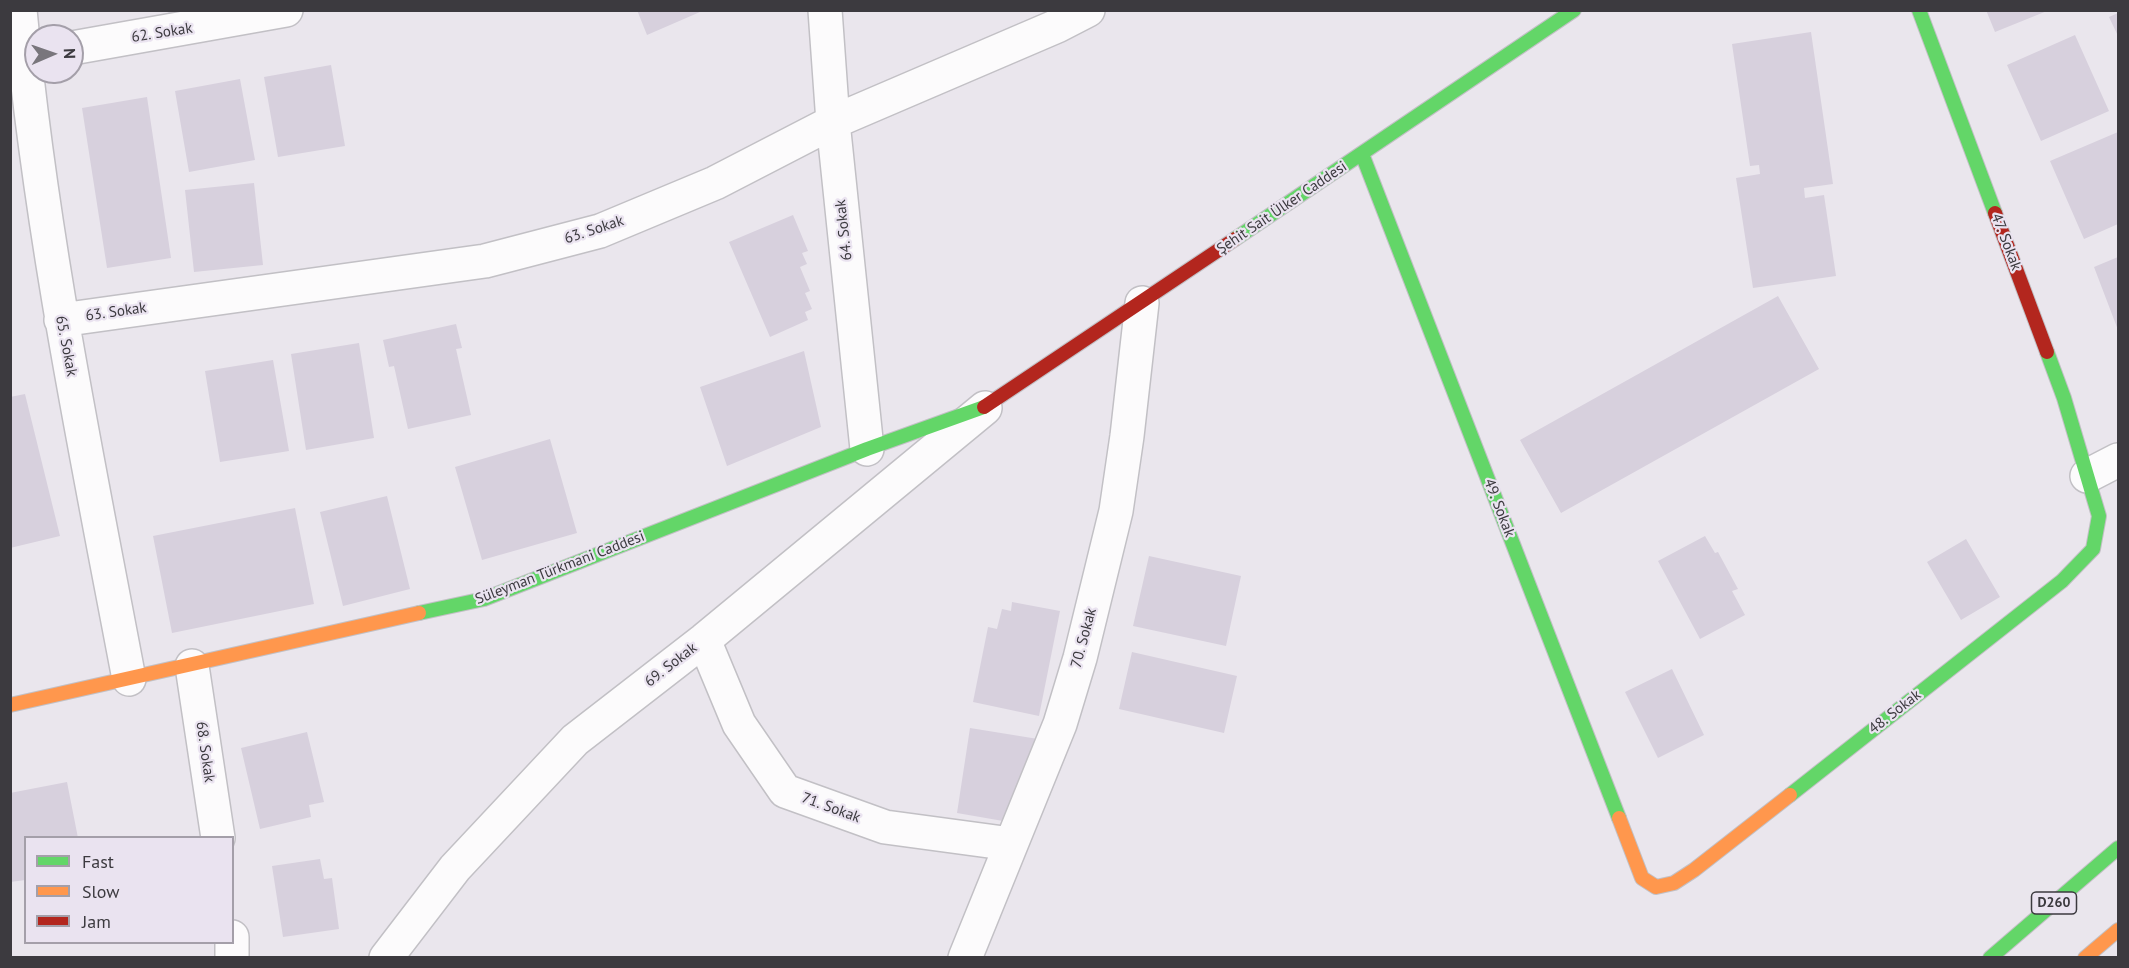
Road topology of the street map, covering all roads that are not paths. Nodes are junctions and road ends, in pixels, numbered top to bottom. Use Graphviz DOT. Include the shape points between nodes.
graph roads {
  1 [pos="20,10"];
  2 [pos="286,10"];
  3 [pos="825,10"];
  4 [pos="1088,10"];
  5 [pos="1574,10"];
  6 [pos="1918,10"];
  7 [pos="24,28"];
  8 [pos="84,46"];
  9 [pos="33,84"];
  10 [pos="833,122"];
  11 [pos="1362,154"];
  12 [pos="1142,303"];
  13 [pos="61,320"];
  14 [pos="989,405"];
  15 [pos="867,449"];
  16 [pos="2118,460"];
  17 [pos="2087,476"];
  18 [pos="704,640"];
  19 [pos="192,666"];
  20 [pos="129,679"];
  21 [pos="10,705"];
  22 [pos="218,836"];
  23 [pos="1011,844"];
  24 [pos="2118,848"];
  25 [pos="1636,862"];
  26 [pos="2118,930"];
  27 [pos="386,957"];
  28 [pos="964,957"];
  29 [pos="1990,957"];
  30 [pos="2085,957"];
  1 -- 7 [label="street, 65. Sokak"];
  2 -- 8 [label="street, 62. Sokak"];
  3 -- 10 [label="street, 64. Sokak"];
  4 -- 10 [label="street, 63. Sokak"];
  5 -- 11 [label="main road, Şehit Sait Ülker Caddesi"];
  6 -- 17 [label="main road, 47. Sokak" via="2064,398"];
  9 -- 13 [label="street, 65. Sokak" via="47,238"];
  10 -- 13 [label="street, 63. Sokak" via="715,183 600,231 485,261"];
  10 -- 15 [label="street, 64. Sokak"];
  11 -- 12 [label="main road, Şehit Sait Ülker Caddesi"];
  11 -- 25 [label="main road, 49. Sokak"];
  12 -- 14 [label="main road, Şehit Sait Ülker Caddesi"];
  12 -- 23 [label="street, 70. Sokak" via="1116,511 1098,587 1060,724"];
  13 -- 20 [label="street, 65. Sokak"];
  14 -- 15 [label="main road, Süleyman Türkmani Caddesi"];
  14 -- 18 [label="street, 69. Sokak"];
  15 -- 19 [label="main road, Süleyman Türkmani Caddesi" via="483,598"];
  16 -- 17 [label="street"];
  17 -- 25 [label="main road, 48. Sokak" via="2098,516 2093,549 2062,581 1674,883 1656,887 1642,878"];
  18 -- 23 [label="street, 71. Sokak" via="739,724 785,791 885,827"];
  18 -- 27 [label="street, 69. Sokak" via="574,740 455,868"];
  19 -- 20 [label="main road, Süleyman Türkmani Caddesi"];
  19 -- 22 [label="street, 68. Sokak"];
  20 -- 21 [label="main road, Süleyman Türkmani Caddesi"];
  23 -- 28 [label="street, 70. Sokak"];
  24 -- 29 [label="main road, D260"];
  26 -- 30 [label="main road"];
}
